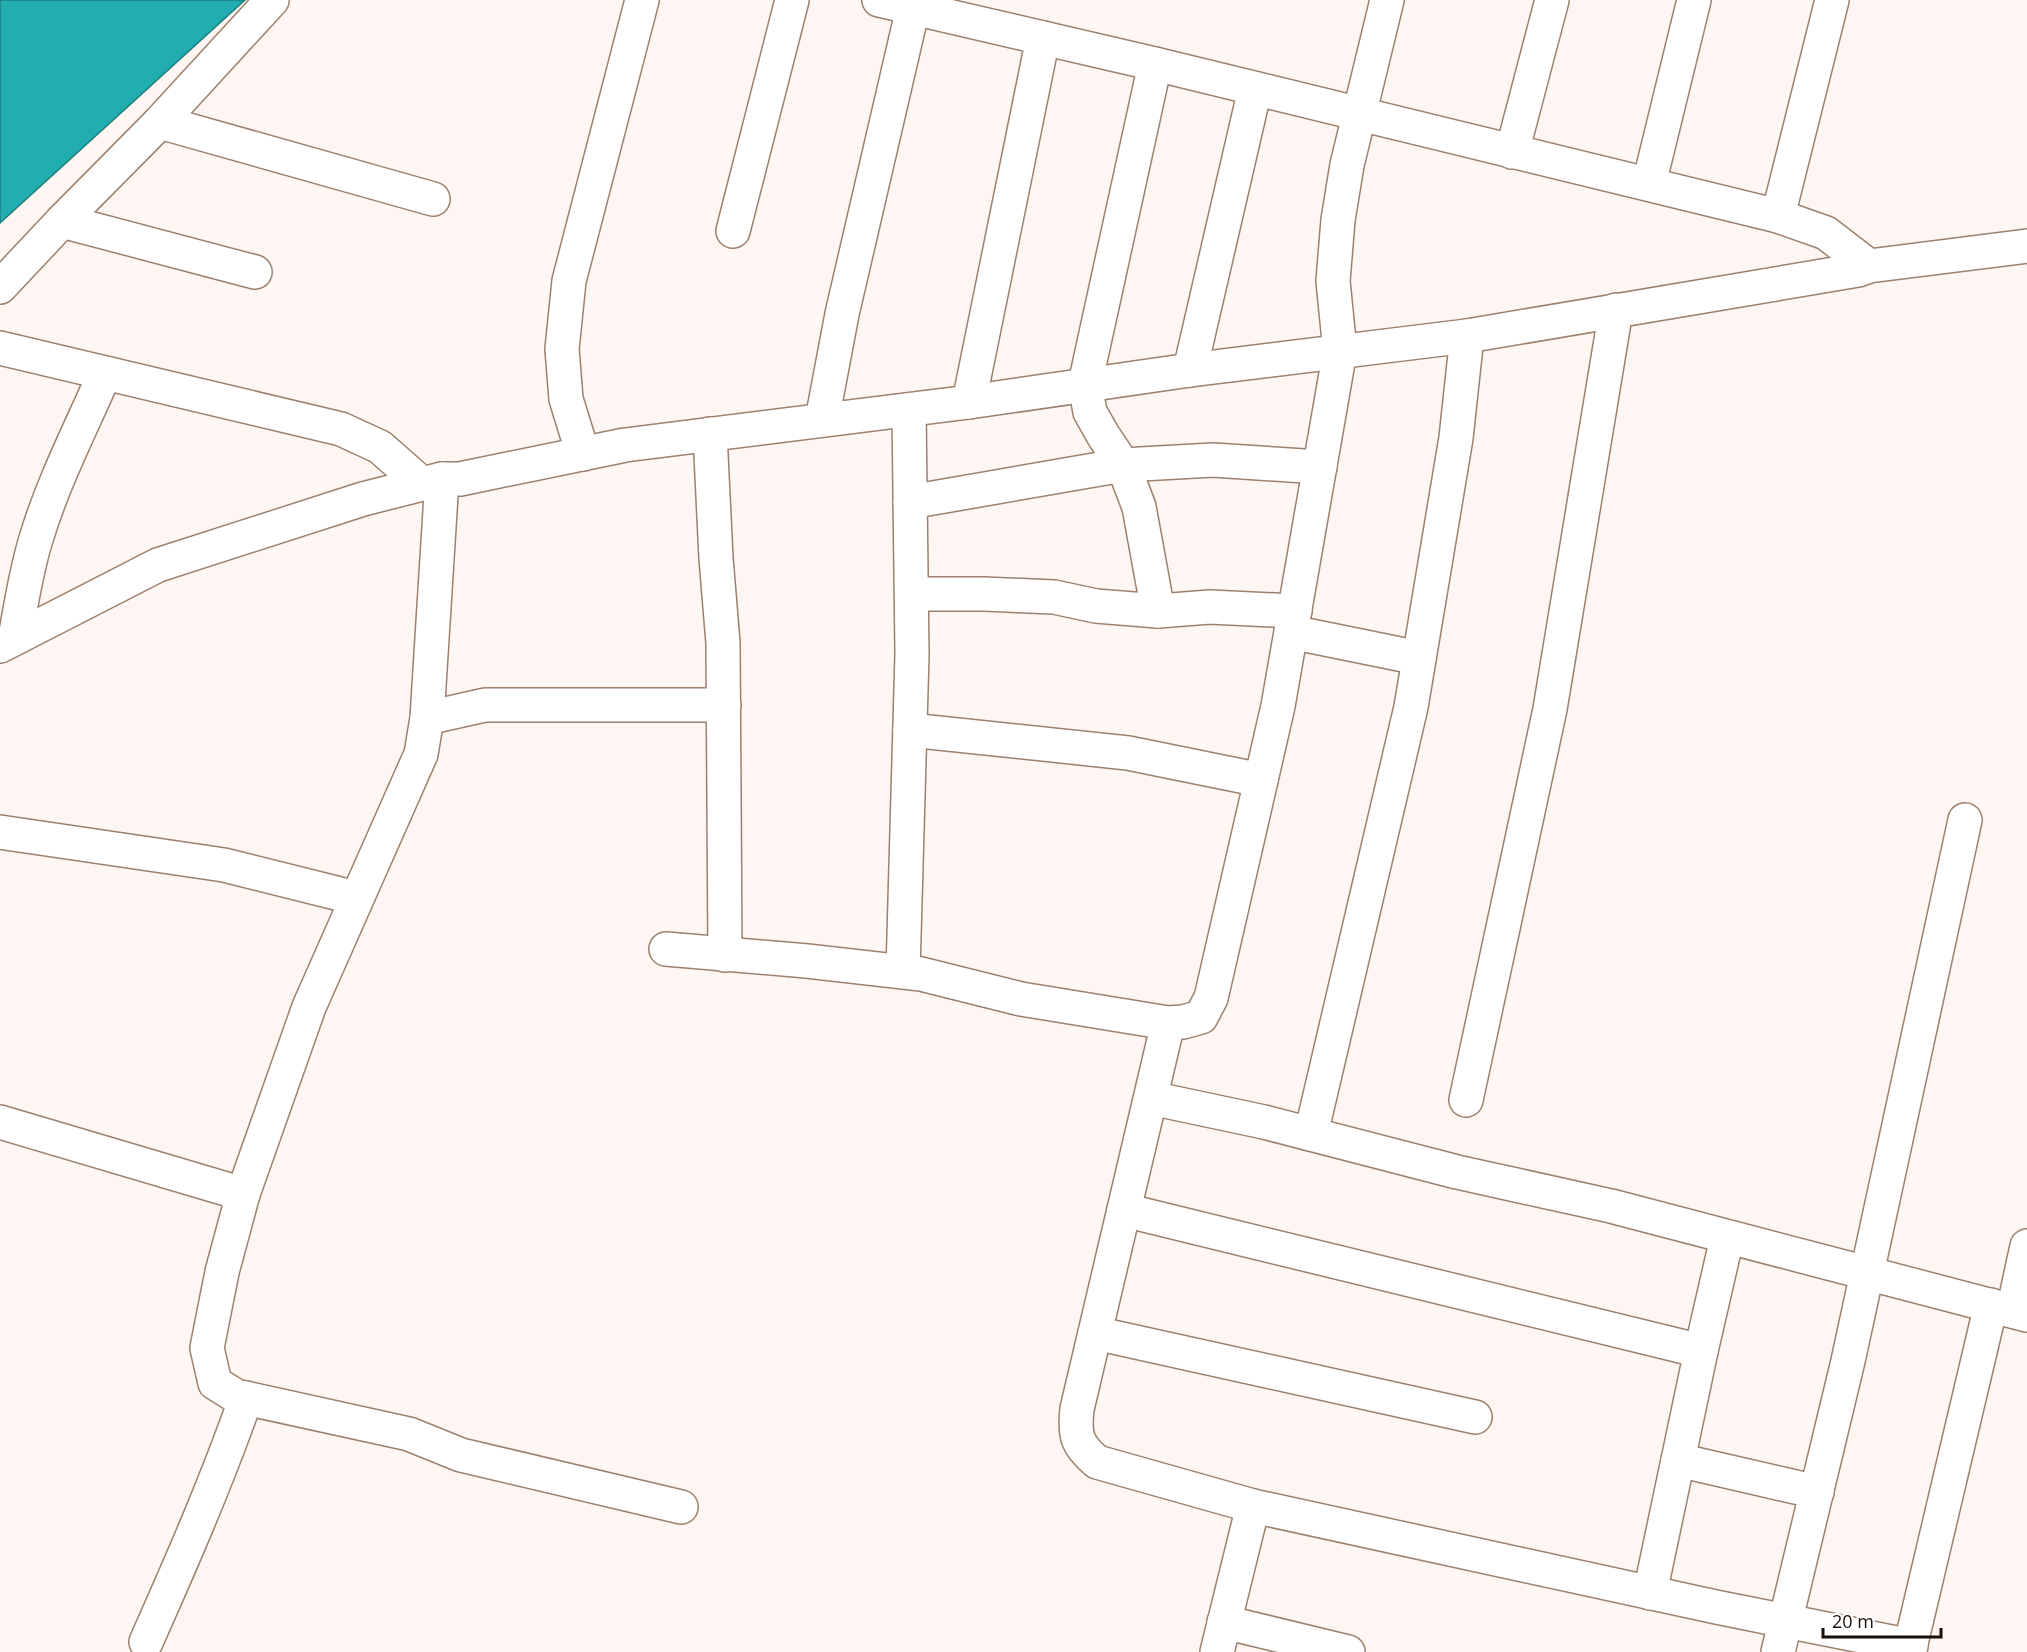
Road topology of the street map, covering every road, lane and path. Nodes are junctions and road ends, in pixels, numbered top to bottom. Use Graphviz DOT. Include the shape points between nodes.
graph roads {
  1 [pos="272,0"];
  2 [pos="642,0"];
  3 [pos="792,0"];
  4 [pos="879,0"];
  5 [pos="1387,0"];
  6 [pos="1552,0"];
  7 [pos="1694,0"];
  8 [pos="1832,0"];
  9 [pos="913,8"];
  10 [pos="1043,38"];
  11 [pos="1155,64"];
  12 [pos="1255,89"];
  13 [pos="1359,114"];
  14 [pos="160,122"];
  15 [pos="1512,152"];
  16 [pos="1649,184"];
  17 [pos="433,199"];
  18 [pos="1778,216"];
  19 [pos="62,221"];
  20 [pos="733,231"];
  21 [pos="2027,246"];
  22 [pos="1869,266"];
  23 [pos="255,272"];
  24 [pos="0,287"];
  25 [pos="1616,310"];
  26 [pos="1467,336"];
  27 [pos="0,348"];
  28 [pos="1340,351"];
  29 [pos="1190,370"];
  30 [pos="105,373"];
  31 [pos="1085,384"];
  32 [pos="969,402"];
  33 [pos="909,410"];
  34 [pos="822,420"];
  35 [pos="710,434"];
  36 [pos="583,454"];
  37 [pos="1123,465"];
  38 [pos="1320,467"];
  39 [pos="432,481"];
  40 [pos="910,502"];
  41 [pos="912,594"];
  42 [pos="1158,611"];
  43 [pos="1293,621"];
  44 [pos="7,642"];
  45 [pos="1419,658"];
  46 [pos="724,705"];
  47 [pos="427,718"];
  48 [pos="910,730"];
  49 [pos="1262,780"];
  50 [pos="1965,820"];
  51 [pos="0,832"];
  52 [pos="356,898"];
  53 [pos="666,949"];
  54 [pos="724,955"];
  55 [pos="903,971"];
  56 [pos="1168,1023"];
  57 [pos="1150,1098"];
  58 [pos="1466,1100"];
  59 [pos="0,1122"];
  60 [pos="1311,1134"];
  61 [pos="243,1194"];
  62 [pos="1124,1210"];
  63 [pos="1728,1238"];
  64 [pos="2027,1246"];
  65 [pos="1867,1273"];
  66 [pos="2010,1310"];
  67 [pos="1095,1333"];
  68 [pos="1701,1351"];
  69 [pos="246,1398"];
  70 [pos="1475,1417"];
  71 [pos="1678,1460"];
  72 [pos="1817,1492"];
  73 [pos="1253,1506"];
  74 [pos="681,1507"];
  75 [pos="1650,1593"];
  76 [pos="1782,1636"];
  77 [pos="1220,1637"];
  78 [pos="146,1642"];
  79 [pos="1910,1649"];
  80 [pos="1348,1652"];
  1 -- 14 [label="street"];
  2 -- 36 [label="street" via="569,281 562,349 565,389"];
  3 -- 20 [label="street"];
  4 -- 9 [label="street"];
  5 -- 13 [label="street"];
  6 -- 15 [label="street"];
  7 -- 16 [label="street"];
  8 -- 18 [label="street"];
  9 -- 10 [label="street"];
  9 -- 34 [label="street" via="842,314"];
  10 -- 11 [label="street"];
  10 -- 32 [label="street"];
  11 -- 12 [label="street"];
  11 -- 31 [label="street"];
  12 -- 13 [label="street"];
  12 -- 29 [label="street"];
  13 -- 15 [label="street"];
  13 -- 28 [label="street" via="1336,240 1333,281"];
  14 -- 17 [label="street"];
  14 -- 19 [label="street"];
  15 -- 16 [label="street"];
  16 -- 18 [label="street"];
  18 -- 22 [label="street" via="1826,232"];
  19 -- 23 [label="street"];
  19 -- 24 [label="street"];
  21 -- 22 [label="street"];
  22 -- 25 [label="street"];
  25 -- 26 [label="street"];
  25 -- 58 [label="street" via="1550,709"];
  26 -- 28 [label="street"];
  26 -- 45 [label="street" via="1456,438"];
  27 -- 30 [label="street"];
  28 -- 29 [label="street"];
  28 -- 38 [label="street"];
  29 -- 31 [label="street"];
  30 -- 39 [label="street" via="341,429 380,447"];
  30 -- 44 [label="street" via="57,480"];
  31 -- 32 [label="street"];
  31 -- 37 [label="street" via="1090,412"];
  32 -- 33 [label="street"];
  33 -- 34 [label="street"];
  33 -- 40 [label="street"];
  34 -- 35 [label="street"];
  35 -- 36 [label="street"];
  35 -- 46 [label="street"];
  36 -- 39 [label="street"];
  37 -- 38 [label="street" via="1213,460"];
  37 -- 40 [label="street"];
  37 -- 42 [label="street" via="1139,507"];
  38 -- 43 [label="street"];
  39 -- 44 [label="street" via="363,499 158,565"];
  39 -- 47 [label="street"];
  40 -- 41 [label="street"];
  41 -- 42 [label="street" via="1054,597 1096,606"];
  41 -- 48 [label="street"];
  42 -- 43 [label="street" via="1210,607"];
  43 -- 45 [label="street"];
  43 -- 49 [label="street"];
  45 -- 60 [label="street" via="1411,707"];
  46 -- 47 [label="street" via="485,705"];
  46 -- 54 [label="street"];
  47 -- 52 [label="street" via="421,754"];
  48 -- 49 [label="street" via="1128,753"];
  48 -- 55 [label="street"];
  49 -- 56 [label="street" via="1211,998 1202,1017"];
  50 -- 65 [label="street"];
  51 -- 52 [label="street" via="224,865"];
  52 -- 61 [label="street" via="309,1007"];
  53 -- 54 [label="street"];
  54 -- 55 [label="street"];
  55 -- 56 [label="street" via="1021,999"];
  56 -- 57 [label="street"];
  57 -- 60 [label="street"];
  57 -- 62 [label="street"];
  59 -- 61 [label="street"];
  60 -- 63 [label="street"];
  61 -- 69 [label="street" via="207,1348 216,1383"];
  62 -- 67 [label="street"];
  62 -- 68 [label="street"];
  63 -- 65 [label="street"];
  63 -- 68 [label="street"];
  64 -- 66 [label="street"];
  65 -- 66 [label="street"];
  65 -- 72 [label="street"];
  66 -- 79 [label="street"];
  67 -- 70 [label="street"];
  67 -- 73 [label="street" via="1075,1427 1078,1442 1086,1452 1097,1462"];
  68 -- 71 [label="street"];
  69 -- 74 [label="street" via="409,1434 461,1455"];
  69 -- 78 [label="street" via="198,1526"];
  71 -- 72 [label="street"];
  71 -- 75 [label="street"];
  72 -- 76 [label="street"];
  73 -- 75 [label="street"];
  73 -- 77 [label="street"];
  75 -- 76 [label="street"];
  76 -- 79 [label="street"];
  77 -- 80 [label="street"];
}
